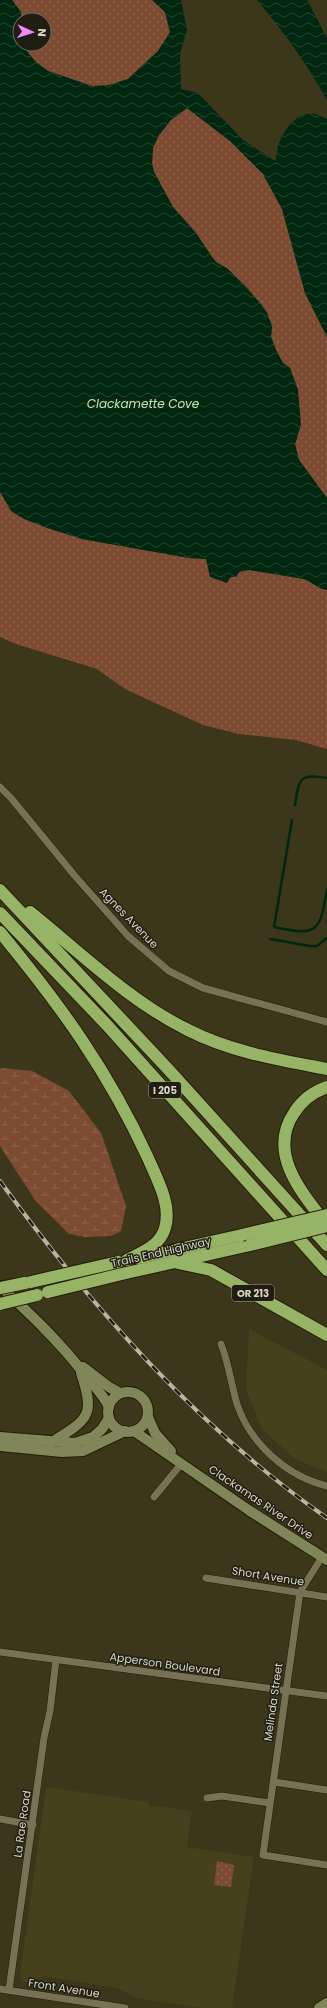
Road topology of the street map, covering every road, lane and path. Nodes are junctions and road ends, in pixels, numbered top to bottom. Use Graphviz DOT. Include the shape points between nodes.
graph roads {
  1 [pos="0,787"];
  2 [pos="0,889"];
  3 [pos="0,913"];
  4 [pos="0,932"];
  5 [pos="327,1022"];
  6 [pos="327,1069"];
  7 [pos="327,1087"];
  8 [pos="327,1216"];
  9 [pos="327,1225"];
  10 [pos="327,1245"];
  11 [pos="122,1261"];
  12 [pos="174,1262"];
  13 [pos="327,1270"];
  14 [pos="0,1287"];
  15 [pos="0,1304"];
  16 [pos="327,1335"];
  17 [pos="221,1344"];
  18 [pos="78,1364"];
  19 [pos="120,1393"];
  20 [pos="109,1407"];
  21 [pos="148,1417"];
  22 [pos="109,1418"];
  23 [pos="129,1431"];
  24 [pos="0,1437"];
  25 [pos="55,1440"];
  26 [pos="0,1446"];
  27 [pos="182,1463"];
  28 [pos="327,1486"];
  29 [pos="154,1497"];
  30 [pos="324,1559"];
  31 [pos="206,1578"];
  32 [pos="300,1592"];
  33 [pos="327,1597"];
  34 [pos="0,1652"];
  35 [pos="56,1660"];
  36 [pos="286,1691"];
  37 [pos="327,1696"];
  38 [pos="274,1782"];
  39 [pos="327,1790"];
  40 [pos="207,1798"];
  41 [pos="270,1803"];
  42 [pos="0,1819"];
  43 [pos="33,1825"];
  44 [pos="327,1865"];
  45 [pos="0,1989"];
  46 [pos="9,1990"];
  47 [pos="327,2003"];
  48 [pos="125,2008"];
  49 [pos="319,2008"];
  1 -- 5 [label="street, Agnes Avenue" via="128,936 169,971 203,988"];
  2 -- 6 [label="highway" via="129,993 165,1018 239,1050"];
  2 -- 10 [label="highway, I 205"];
  3 -- 13 [label="highway, I 205" via="106,1024"];
  4 -- 11 [label="highway" via="43,984 101,1068 122,1103 156,1179 167,1209 165,1230 152,1247"];
  7 -- 9 [label="highway" via="300,1104 287,1126 284,1152 292,1176"];
  8 -- 11 [label="highway, Trails End Highway, bridge"];
  9 -- 12 [label="highway, Trails End Highway, bridge"];
  11 -- 14 [label="highway, Trails End Highway, bridge"];
  12 -- 15 [label="highway, Trails End Highway / OR 213, bridge"];
  12 -- 16 [label="highway, OR 213" via="211,1270"];
  14 -- 18 [label="main road"];
  17 -- 28 [label="street" via="238,1406 258,1441 284,1466 311,1481"];
  18 -- 19 [label="main road"];
  18 -- 20 [label="main road"];
  18 -- 25 [label="main road" via="88,1395 89,1408 78,1425"];
  19 -- 20 [label="main road"];
  19 -- 21 [label="main road, Clackamas River Drive" via="133,1392 139,1395 147,1404"];
  20 -- 22 [label="main road"];
  21 -- 23 [label="main road" via="143,1426"];
  21 -- 27 [label="main road, Clackamas River Drive" via="155,1433"];
  22 -- 23 [label="main road, Clackamas River Drive" via="115,1427"];
  22 -- 25 [label="main road" via="93,1437 75,1443"];
  23 -- 26 [label="main road" via="83,1451 62,1452"];
  23 -- 27 [label="main road, Clackamas River Drive"];
  24 -- 25 [label="main road"];
  27 -- 29 [label="street"];
  27 -- 30 [label="main road, Clackamas River Drive"];
  30 -- 32 [label="street, Melinda Street"];
  31 -- 32 [label="street, Short Avenue"];
  32 -- 33 [label="street, Short Avenue"];
  32 -- 36 [label="street, Melinda Street"];
  34 -- 35 [label="street, Apperson Boulevard"];
  35 -- 36 [label="street, Apperson Boulevard"];
  35 -- 43 [label="street, La Rae Road"];
  36 -- 37 [label="street, Apperson Boulevard"];
  36 -- 38 [label="street, Melinda Street"];
  38 -- 39 [label="street"];
  38 -- 41 [label="street, Melinda Street"];
  40 -- 41 [label="street" via="222,1796"];
  41 -- 44 [label="street, Melinda Street" via="263,1855"];
  42 -- 43 [label="street"];
  43 -- 46 [label="street, La Rae Road"];
  45 -- 46 [label="street, Front Avenue"];
  46 -- 48 [label="street, Front Avenue"];
  47 -- 49 [label="main road"];
}
